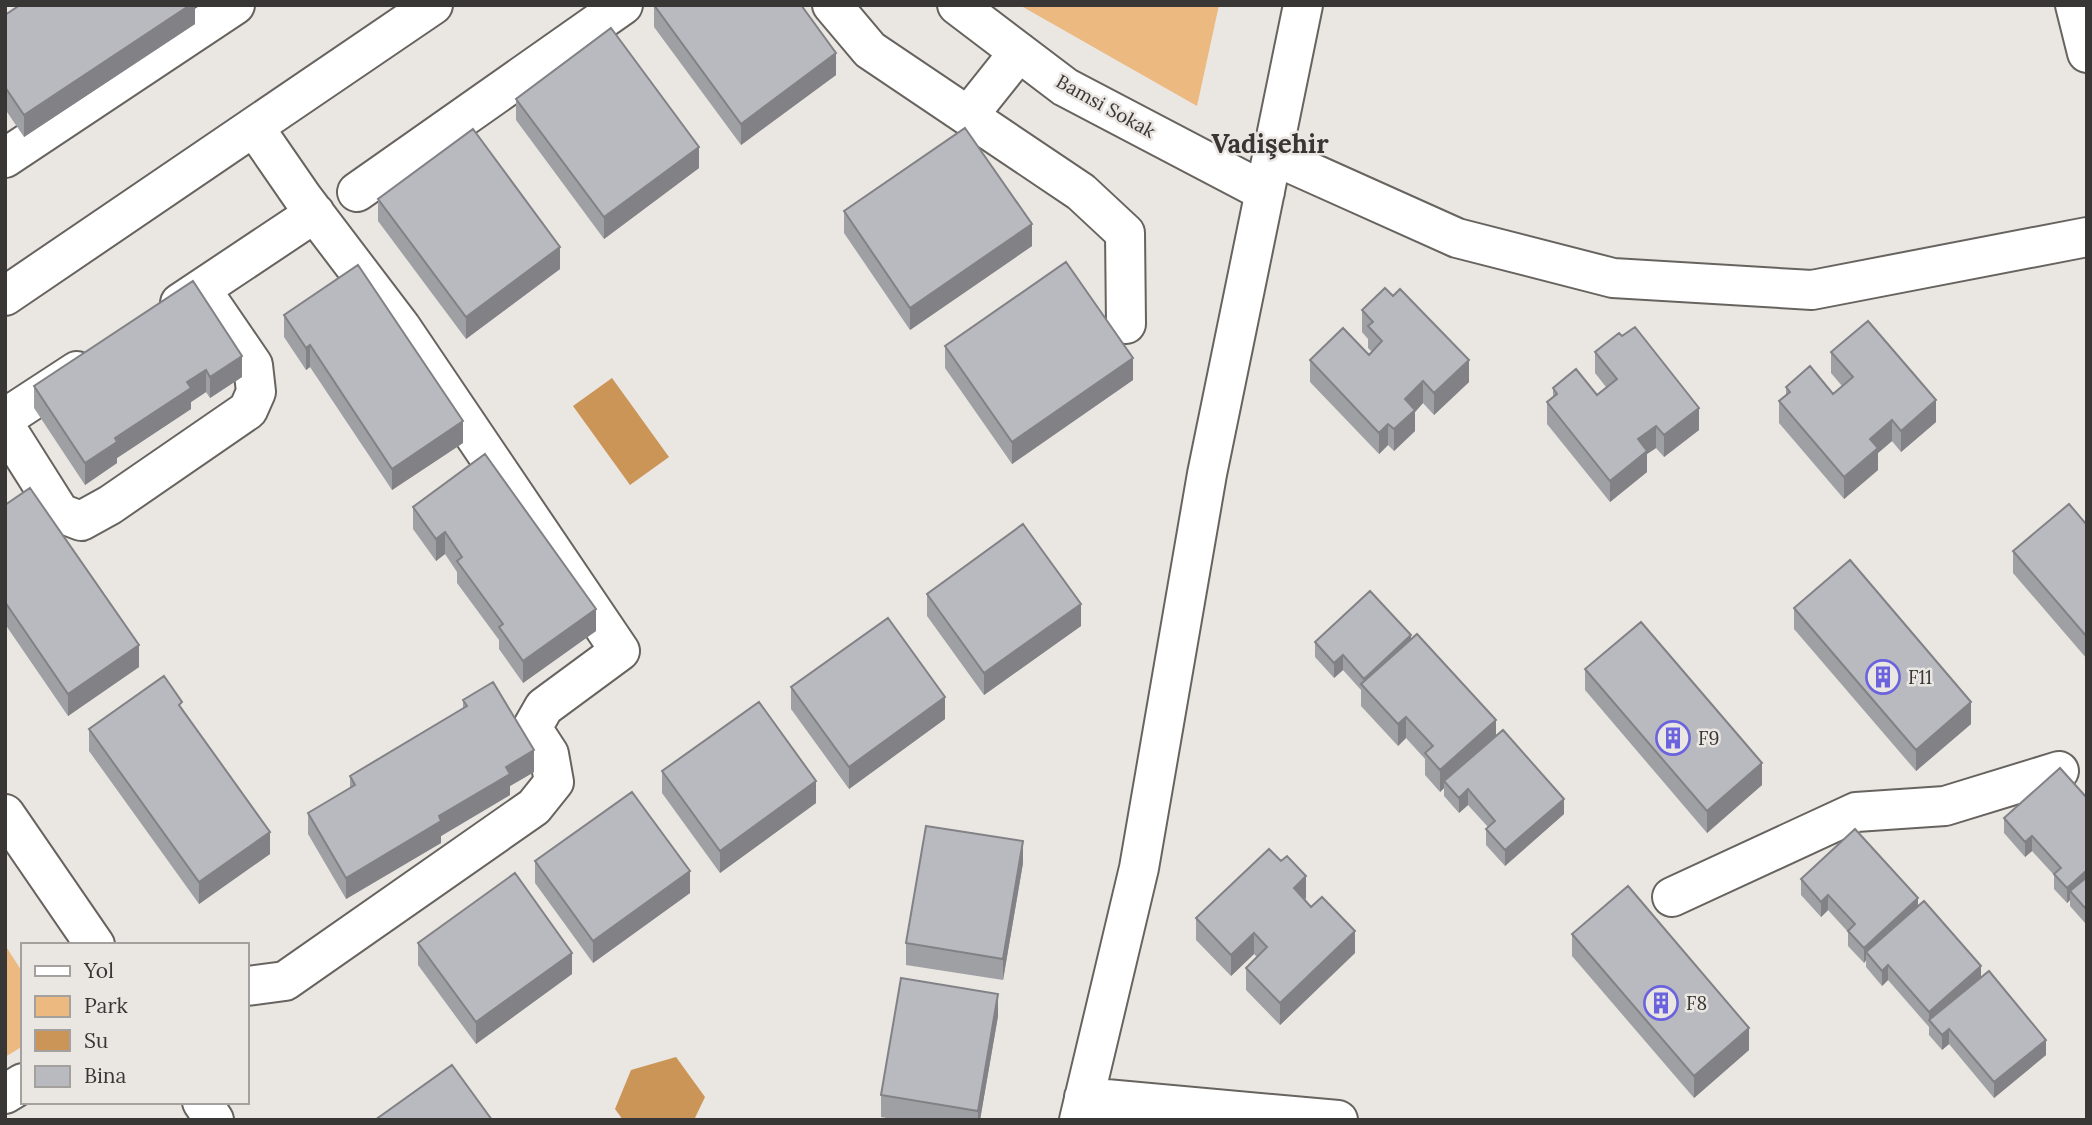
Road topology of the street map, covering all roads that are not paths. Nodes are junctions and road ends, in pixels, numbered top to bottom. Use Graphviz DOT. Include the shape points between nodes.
graph roads {
  1 [pos="235,5"];
  2 [pos="433,5"];
  3 [pos="623,5"];
  4 [pos="832,5"];
  5 [pos="957,5"];
  6 [pos="1303,5"];
  7 [pos="2075,5"];
  8 [pos="1019,52"];
  9 [pos="2087,53"];
  10 [pos="968,116"];
  11 [pos="254,127"];
  12 [pos="1272,155"];
  13 [pos="5,158"];
  14 [pos="1265,191"];
  15 [pos="357,192"];
  16 [pos="316,213"];
  17 [pos="2087,237"];
  18 [pos="201,289"];
  19 [pos="5,296"];
  20 [pos="155,319"];
  21 [pos="1126,324"];
  22 [pos="109,350"];
  23 [pos="5,418"];
  24 [pos="5,426"];
  25 [pos="2059,771"];
  26 [pos="5,814"];
  27 [pos="1672,897"];
  28 [pos="94,943"];
  29 [pos="248,986"];
  30 [pos="21,1084"];
  31 [pos="5,1094"];
  32 [pos="203,1104"];
  33 [pos="1082,1109"];
  34 [pos="215,1120"];
  35 [pos="1338,1120"];
  1 -- 13 [label="street"];
  2 -- 11 [label="street"];
  3 -- 15 [label="street"];
  4 -- 10 [label="street" via="870,50"];
  5 -- 8 [label="street, Bamsi Sokak"];
  6 -- 12 [label="street"];
  7 -- 9 [label="street"];
  8 -- 10 [label="street"];
  8 -- 14 [label="street, Bamsi Sokak" via="1065,87"];
  10 -- 21 [label="street" via="1081,192 1125,233"];
  11 -- 16 [label="street"];
  11 -- 19 [label="street"];
  12 -- 14 [label="street"];
  12 -- 17 [label="street" via="1457,238 1613,278 1812,290"];
  14 -- 33 [label="street" via="1207,474 1139,868"];
  16 -- 18 [label="street"];
  16 -- 29 [label="street" via="401,327 620,651 544,707 532,728 549,754 554,782 534,807 285,981"];
  18 -- 20 [label="street"];
  18 -- 24 [label="street" via="253,365 256,392 248,410 81,521 60,513"];
  22 -- 23 [label="street"];
  25 -- 27 [label="street" via="1945,806 1856,812"];
  26 -- 28 [label="street"];
  30 -- 31 [label="street"];
  32 -- 34 [label="street"];
  33 -- 35 [label="street"];
}
